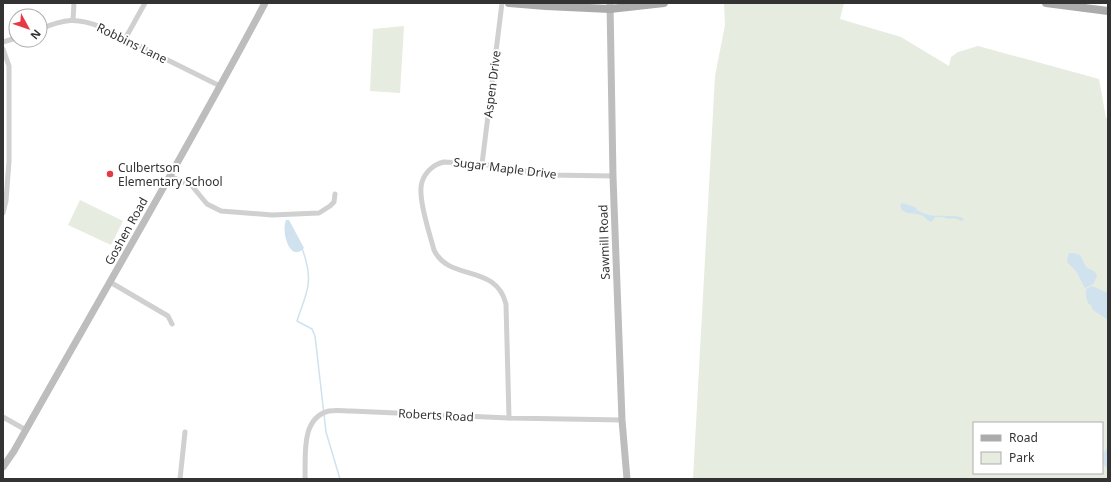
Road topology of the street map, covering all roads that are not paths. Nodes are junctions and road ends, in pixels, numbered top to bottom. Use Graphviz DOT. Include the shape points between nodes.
graph roads {
  1 [pos="74,3"];
  2 [pos="145,3"];
  3 [pos="265,3"];
  4 [pos="502,3"];
  5 [pos="509,3"];
  6 [pos="664,3"];
  7 [pos="1046,3"];
  8 [pos="1085,3"];
  9 [pos="610,6"];
  10 [pos="1108,6"];
  11 [pos="1108,12"];
  12 [pos="74,20"];
  13 [pos="48,26"];
  14 [pos="125,39"];
  15 [pos="3,49"];
  16 [pos="220,86"];
  17 [pos="482,164"];
  18 [pos="170,176"];
  19 [pos="613,176"];
  20 [pos="335,194"];
  21 [pos="3,213"];
  22 [pos="110,282"];
  23 [pos="172,324"];
  24 [pos="3,417"];
  25 [pos="509,418"];
  26 [pos="622,420"];
  27 [pos="26,430"];
  28 [pos="185,432"];
  29 [pos="3,467"];
  30 [pos="180,479"];
  31 [pos="305,479"];
  32 [pos="627,479"];
  1 -- 12 [label="street"];
  2 -- 14 [label="street"];
  3 -- 16 [label="street, Goshen Road"];
  4 -- 17 [label="street, Aspen Drive"];
  5 -- 9 [label="main road"];
  6 -- 9 [label="main road"];
  7 -- 11 [label="main road"];
  8 -- 10 [label="main road"];
  9 -- 19 [label="street, Sawmill Road"];
  12 -- 13 [label="street, Robbins Lane"];
  12 -- 14 [label="street, Robbins Lane" via="88,22"];
  14 -- 16 [label="street, Robbins Lane"];
  15 -- 21 [label="street" via="9,66 9,160"];
  16 -- 18 [label="street, Goshen Road"];
  17 -- 19 [label="street, Sugar Maple Drive" via="550,175"];
  17 -- 25 [label="street, Sugar Maple Drive" via="449,161 438,163 429,170 421,183 421,195 437,256 446,264 490,280 497,285 504,297"];
  18 -- 20 [label="street" via="192,186 207,204 221,211 272,215 318,213 334,202"];
  18 -- 22 [label="street, Goshen Road"];
  19 -- 26 [label="street, Sawmill Road"];
  22 -- 23 [label="street" via="168,316"];
  22 -- 27 [label="street, Goshen Road"];
  24 -- 27 [label="street"];
  25 -- 26 [label="street, Roberts Road"];
  25 -- 31 [label="street, Roberts Road" via="329,412 316,419 310,427 307,436"];
  26 -- 32 [label="street, Sawmill Road"];
  27 -- 29 [label="street, Goshen Road"];
  28 -- 30 [label="street"];
}
